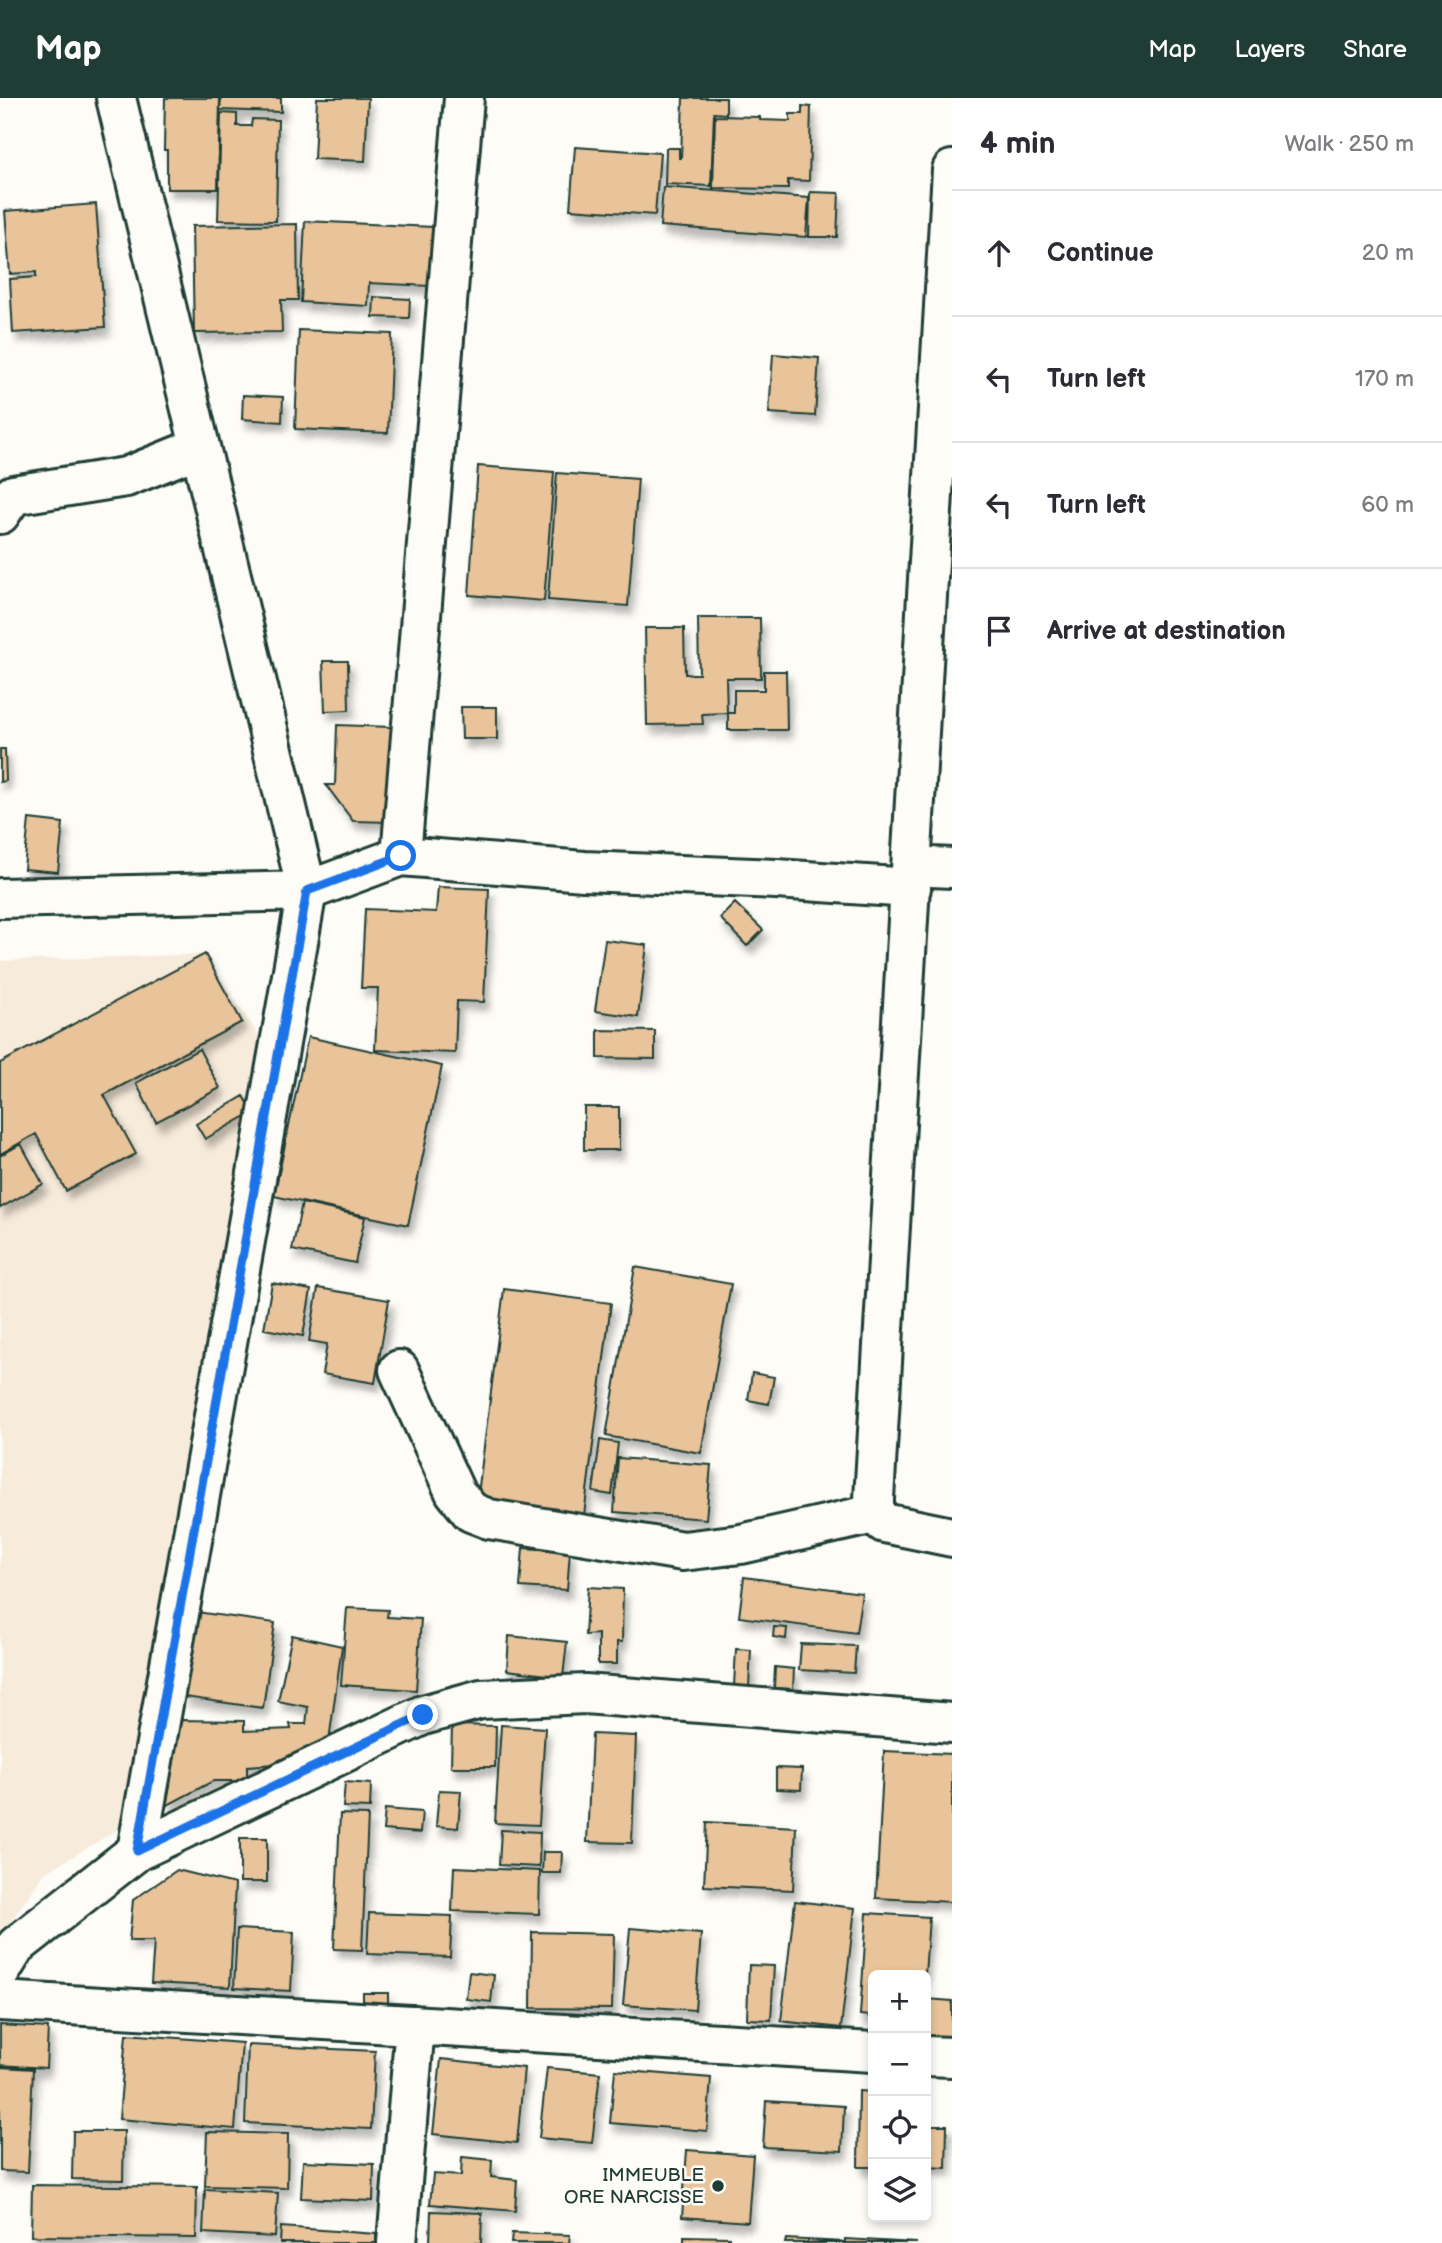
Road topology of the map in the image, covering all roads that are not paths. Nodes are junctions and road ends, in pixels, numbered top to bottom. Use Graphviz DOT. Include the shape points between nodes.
graph roads {
  1 [pos="116,98"];
  2 [pos="464,98"];
  3 [pos="952,170"];
  4 [pos="200,447"];
  5 [pos="0,514"];
  6 [pos="401,856"];
  7 [pos="952,868"];
  8 [pos="912,877"];
  9 [pos="307,891"];
  10 [pos="0,898"];
  11 [pos="400,1370"];
  12 [pos="874,1514"];
  13 [pos="952,1536"];
  14 [pos="952,1723"];
  15 [pos="137,1851"];
  16 [pos="0,1972"];
  17 [pos="0,2001"];
  18 [pos="415,2025"];
  19 [pos="868,2052"];
  20 [pos="931,2056"];
  21 [pos="952,2057"];
  22 [pos="397,2243"];
  1 -- 4 [label="street"];
  2 -- 6 [label="street"];
  3 -- 8 [label="street"];
  4 -- 5 [label="street" via="125,477 13,495"];
  4 -- 9 [label="street"];
  6 -- 8 [label="street" via="584,871 776,879"];
  6 -- 9 [label="street"];
  7 -- 8 [label="street"];
  8 -- 12 [label="street"];
  9 -- 10 [label="street"];
  9 -- 15 [label="street"];
  11 -- 12 [label="street" via="455,1492 471,1512 489,1519 683,1551 741,1544"];
  12 -- 13 [label="street" via="884,1524"];
  14 -- 15 [label="street" via="585,1694 481,1699 423,1715"];
  15 -- 16 [label="street" via="16,1946"];
  17 -- 18 [label="street"];
  18 -- 19 [label="street"];
  18 -- 22 [label="street"];
  20 -- 21 [label="street"];
}
